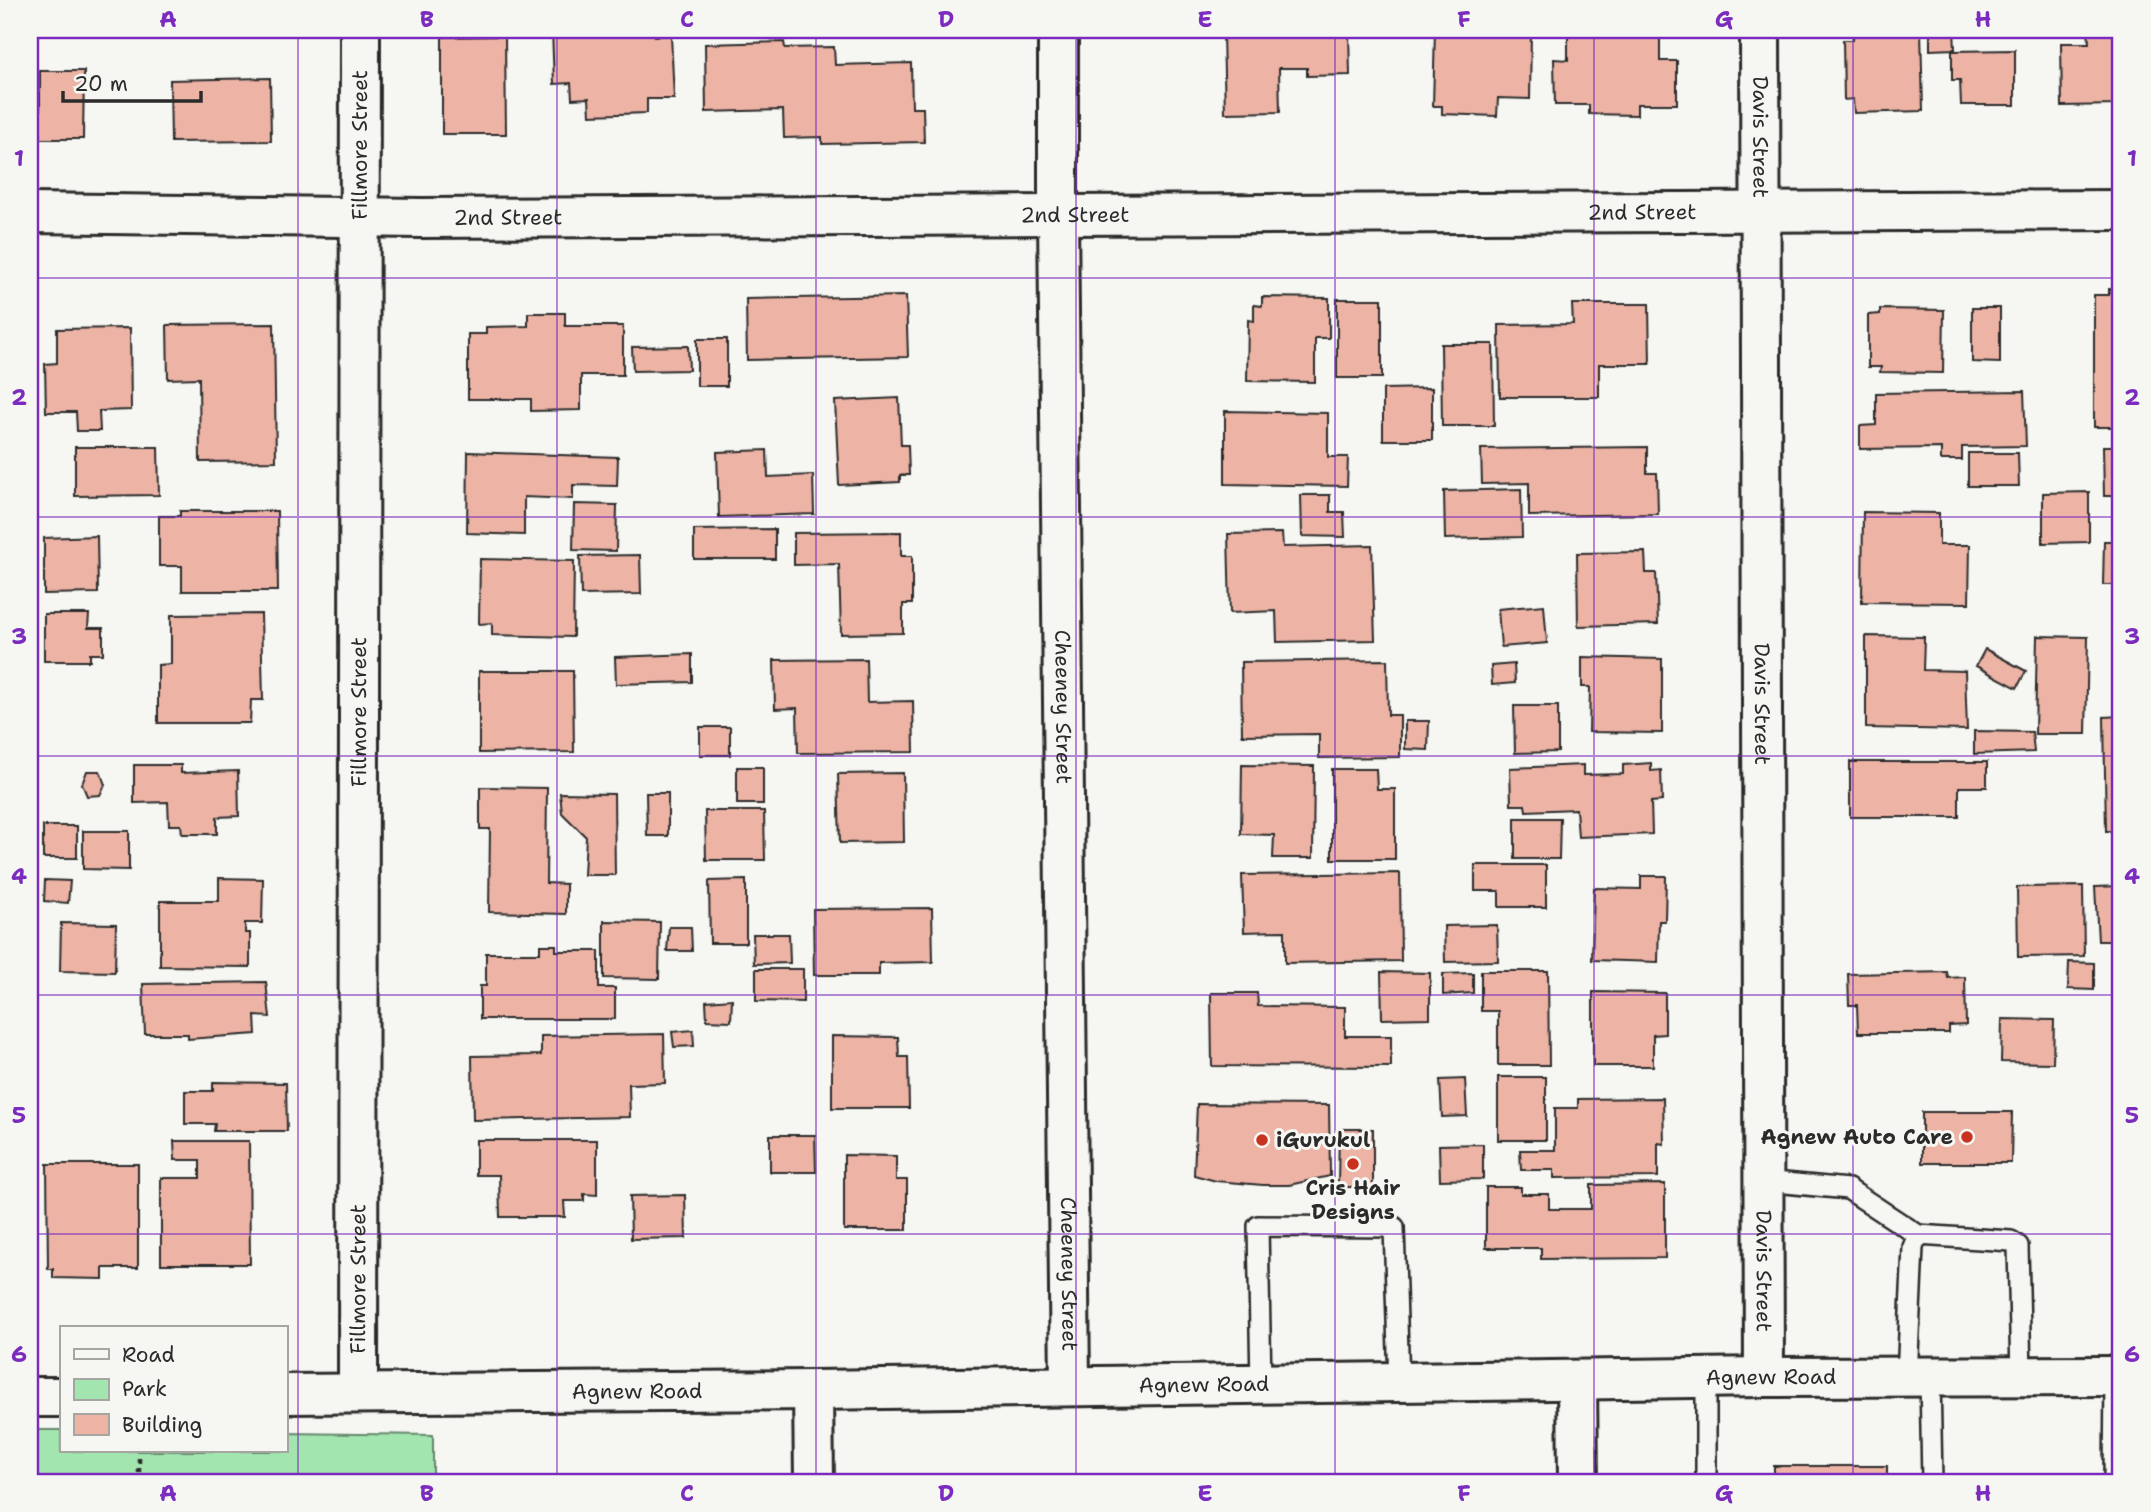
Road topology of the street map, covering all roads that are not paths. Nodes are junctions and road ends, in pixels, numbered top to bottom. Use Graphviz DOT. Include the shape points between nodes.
graph roads {
  1 [pos="360,30"];
  2 [pos="1058,30"];
  3 [pos="1760,30"];
  4 [pos="1759,210"];
  5 [pos="2121,210"];
  6 [pos="30,213"];
  7 [pos="1058,214"];
  8 [pos="361,218"];
  9 [pos="1764,1181"];
  10 [pos="1919,1235"];
  11 [pos="1919,1376"];
  12 [pos="2021,1376"];
  13 [pos="2118,1376"];
  14 [pos="1764,1377"];
  15 [pos="1706,1378"];
  16 [pos="1577,1380"];
  17 [pos="1399,1383"];
  18 [pos="1261,1384"];
  19 [pos="1070,1386"];
  20 [pos="813,1390"];
  21 [pos="358,1393"];
  22 [pos="287,1394"];
  23 [pos="30,1397"];
  24 [pos="60,1397"];
  25 [pos="814,1482"];
  26 [pos="1577,1482"];
  27 [pos="1706,1482"];
  28 [pos="1931,1482"];
  29 [pos="2114,1482"];
  1 -- 8 [label="street, Fillmore Street"];
  2 -- 7 [label="street, Cheeney Street"];
  3 -- 4 [label="street, Davis Street"];
  4 -- 5 [label="street, 2nd Street"];
  4 -- 7 [label="street, 2nd Street"];
  4 -- 9 [label="street, Davis Street"];
  6 -- 8 [label="street, 2nd Street"];
  7 -- 8 [label="street, 2nd Street"];
  7 -- 19 [label="street, Cheeney Street"];
  8 -- 21 [label="street, Fillmore Street"];
  9 -- 10 [label="lane" via="1848,1189"];
  9 -- 14 [label="street, Davis Street"];
  10 -- 11 [label="lane" via="1913,1247"];
  10 -- 12 [label="lane" via="2011,1241 2018,1246"];
  11 -- 12 [label="street, Agnew Road"];
  11 -- 14 [label="street, Agnew Road"];
  11 -- 28 [label="lane"];
  12 -- 13 [label="street, Agnew Road"];
  13 -- 29 [label="lane"];
  14 -- 15 [label="street, Agnew Road"];
  15 -- 16 [label="street, Agnew Road"];
  15 -- 27 [label="lane"];
  16 -- 17 [label="street, Agnew Road"];
  16 -- 26 [label="street"];
  17 -- 18 [label="street, Agnew Road"];
  17 -- 18 [label="lane" via="1394,1227 1258,1226"];
  18 -- 19 [label="street, Agnew Road"];
  19 -- 20 [label="street, Agnew Road"];
  20 -- 21 [label="street, Agnew Road"];
  20 -- 25 [label="street"];
  21 -- 22 [label="street, Agnew Road"];
  23 -- 24 [label="street"];
}
